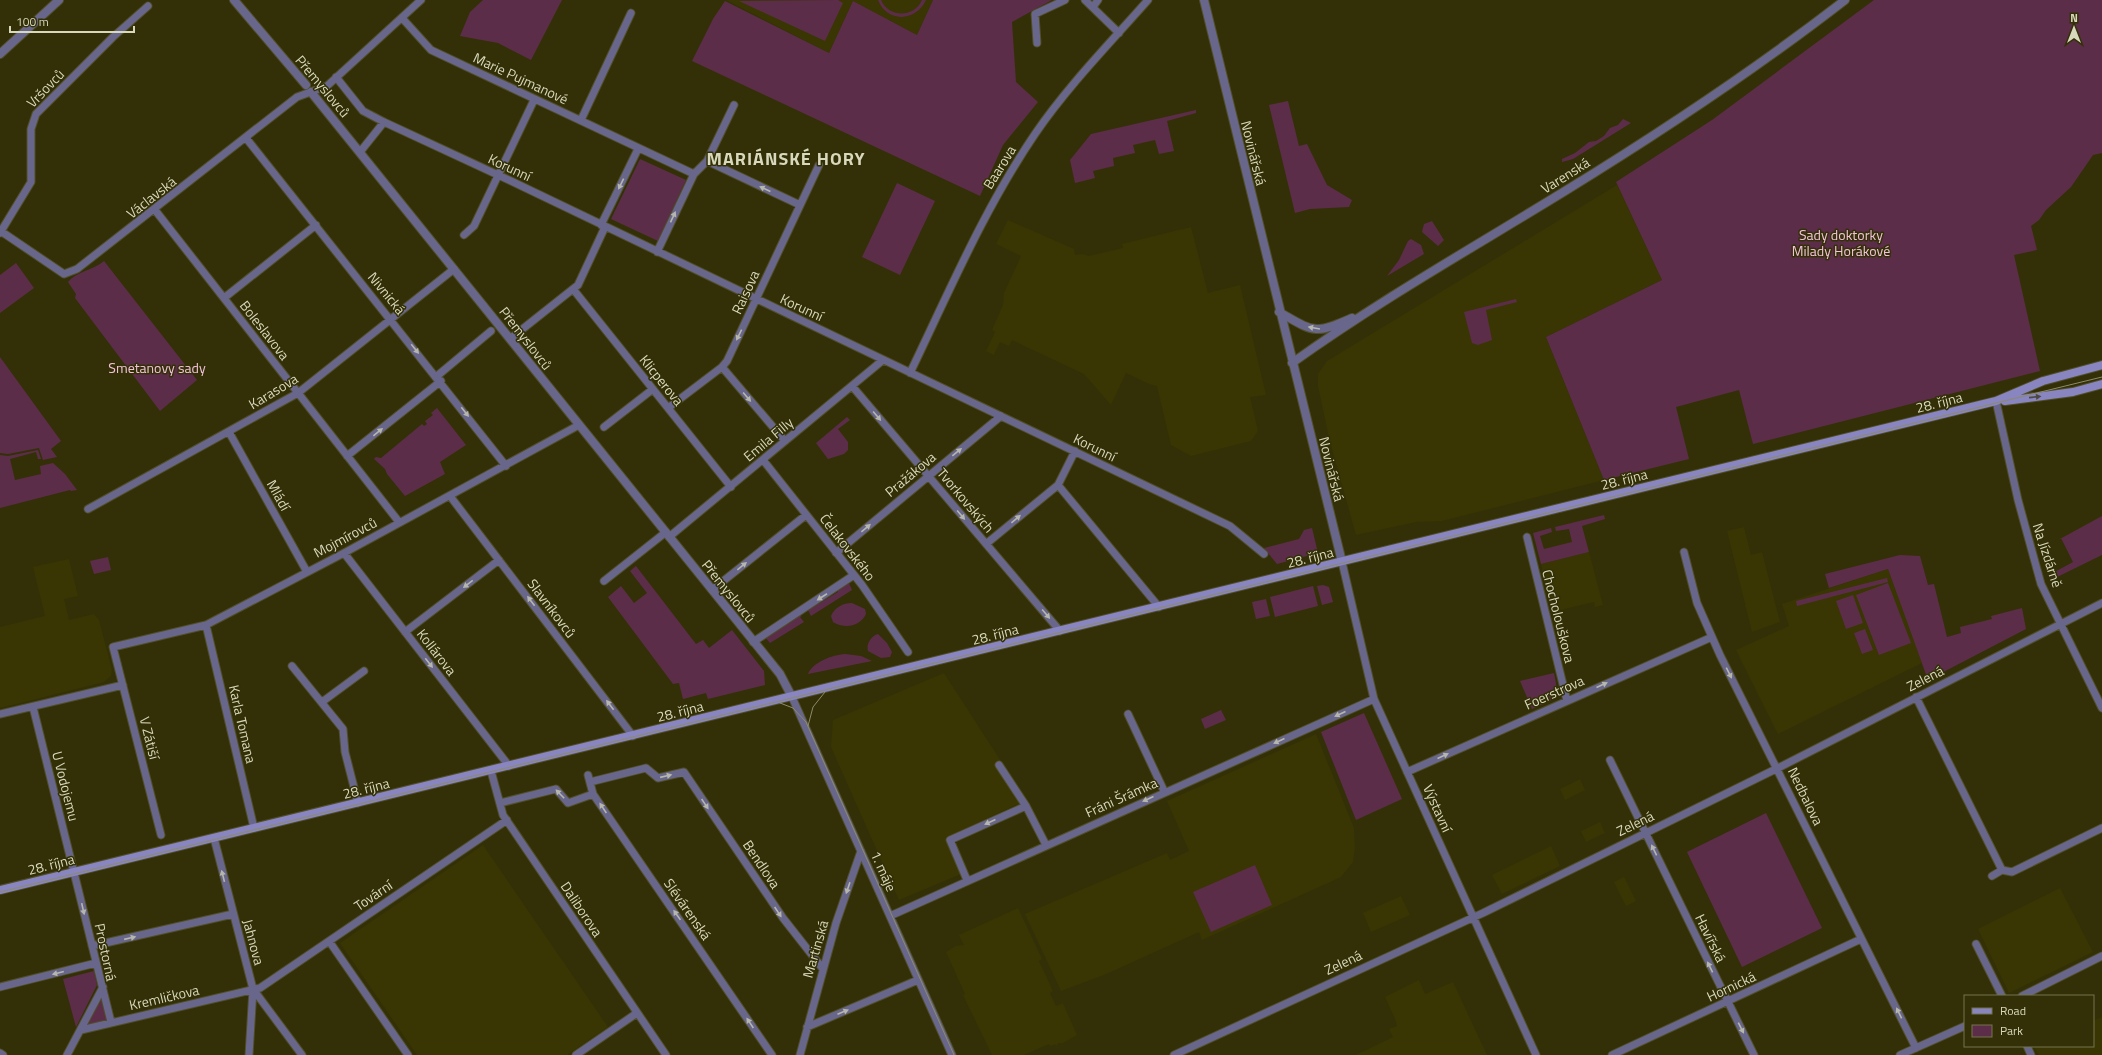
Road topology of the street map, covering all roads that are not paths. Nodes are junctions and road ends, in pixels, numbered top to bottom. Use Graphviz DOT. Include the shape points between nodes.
graph roads {
  1 [pos="59,0"];
  2 [pos="234,0"];
  3 [pos="421,0"];
  4 [pos="1065,0"];
  5 [pos="1085,0"];
  6 [pos="1098,0"];
  7 [pos="1148,0"];
  8 [pos="1204,0"];
  9 [pos="1845,0"];
  10 [pos="148,6"];
  11 [pos="1093,7"];
  12 [pos="631,13"];
  13 [pos="402,18"];
  14 [pos="1119,33"];
  15 [pos="1037,43"];
  16 [pos="0,54"];
  17 [pos="336,77"];
  18 [pos="306,85"];
  19 [pos="311,92"];
  20 [pos="534,100"];
  21 [pos="734,105"];
  22 [pos="581,120"];
  23 [pos="384,122"];
  24 [pos="246,138"];
  25 [pos="638,149"];
  26 [pos="360,152"];
  27 [pos="706,162"];
  28 [pos="819,164"];
  29 [pos="694,174"];
  30 [pos="498,175"];
  31 [pos="800,205"];
  32 [pos="155,210"];
  33 [pos="316,225"];
  34 [pos="603,226"];
  35 [pos="1,233"];
  36 [pos="464,235"];
  37 [pos="657,252"];
  38 [pos="454,269"];
  39 [pos="573,289"];
  40 [pos="224,298"];
  41 [pos="756,300"];
  42 [pos="1376,308"];
  43 [pos="1279,312"];
  44 [pos="391,319"];
  45 [pos="492,331"];
  46 [pos="510,339"];
  47 [pos="883,360"];
  48 [pos="1292,363"];
  49 [pos="2102,365"];
  50 [pos="722,367"];
  51 [pos="910,373"];
  52 [pos="439,379"];
  53 [pos="2102,384"];
  54 [pos="852,386"];
  55 [pos="653,389"];
  56 [pos="298,393"];
  57 [pos="1996,401"];
  58 [pos="668,408"];
  59 [pos="1001,416"];
  60 [pos="579,425"];
  61 [pos="604,427"];
  62 [pos="229,432"];
  63 [pos="785,442"];
  64 [pos="1075,451"];
  65 [pos="347,456"];
  66 [pos="763,460"];
  67 [pos="506,466"];
  68 [pos="928,476"];
  69 [pos="1058,484"];
  70 [pos="731,487"];
  71 [pos="450,496"];
  72 [pos="88,509"];
  73 [pos="806,515"];
  74 [pos="399,522"];
  75 [pos="667,535"];
  76 [pos="1527,537"];
  77 [pos="986,544"];
  78 [pos="1684,552"];
  79 [pos="836,553"];
  80 [pos="344,554"];
  81 [pos="1264,554"];
  82 [pos="499,560"];
  83 [pos="1342,562"];
  84 [pos="307,572"];
  85 [pos="854,576"];
  86 [pos="604,581"];
  87 [pos="712,590"];
  88 [pos="2102,603"];
  89 [pos="1159,607"];
  90 [pos="206,625"];
  91 [pos="2060,625"];
  92 [pos="1060,631"];
  93 [pos="405,632"];
  94 [pos="1712,638"];
  95 [pos="753,642"];
  96 [pos="113,647"];
  97 [pos="908,652"];
  98 [pos="292,666"];
  99 [pos="364,671"];
  100 [pos="123,685"];
  101 [pos="792,697"];
  102 [pos="1916,697"];
  103 [pos="1374,699"];
  104 [pos="1567,701"];
  105 [pos="322,702"];
  106 [pos="33,707"];
  107 [pos="2102,708"];
  108 [pos="0,714"];
  109 [pos="1128,714"];
  110 [pos="633,736"];
  111 [pos="1610,760"];
  112 [pos="999,765"];
  113 [pos="509,766"];
  114 [pos="1778,768"];
  115 [pos="491,771"];
  116 [pos="684,772"];
  117 [pos="1407,772"];
  118 [pos="1164,791"];
  119 [pos="593,794"];
  120 [pos="358,803"];
  121 [pos="500,803"];
  122 [pos="1026,806"];
  123 [pos="507,820"];
  124 [pos="254,828"];
  125 [pos="2102,828"];
  126 [pos="1645,832"];
  127 [pos="161,835"];
  128 [pos="214,838"];
  129 [pos="1046,845"];
  130 [pos="861,851"];
  131 [pos="2002,870"];
  132 [pos="74,872"];
  133 [pos="1992,876"];
  134 [pos="967,880"];
  135 [pos="0,890"];
  136 [pos="232,914"];
  137 [pos="890,916"];
  138 [pos="1473,918"];
  139 [pos="1861,939"];
  140 [pos="329,941"];
  141 [pos="1976,944"];
  142 [pos="92,946"];
  143 [pos="2102,956"];
  144 [pos="96,963"];
  145 [pos="823,969"];
  146 [pos="918,980"];
  147 [pos="0,987"];
  148 [pos="102,987"];
  149 [pos="253,990"];
  150 [pos="2002,995"];
  151 [pos="2024,995"];
  152 [pos="1727,1002"];
  153 [pos="637,1013"];
  154 [pos="111,1022"];
  155 [pos="1964,1026"];
  156 [pos="807,1027"];
  157 [pos="81,1030"];
  158 [pos="1916,1048"];
  159 [pos="0,1054"];
  160 [pos="581,1054"];
  161 [pos="3,1055"];
  162 [pos="67,1055"];
  163 [pos="249,1055"];
  164 [pos="302,1055"];
  165 [pos="408,1055"];
  166 [pos="666,1055"];
  167 [pos="772,1055"];
  168 [pos="800,1055"];
  169 [pos="952,1055"];
  170 [pos="1174,1055"];
  171 [pos="1536,1055"];
  172 [pos="1612,1055"];
  173 [pos="1754,1055"];
  174 [pos="1900,1055"];
  1 -- 16 [label="street"];
  2 -- 18 [label="street, Přemyslovců"];
  3 -- 13 [label="street, Václavská"];
  4 -- 15 [label="street" via="1035,14"];
  5 -- 11 [label="street"];
  6 -- 11 [label="street"];
  7 -- 14 [label="street, Baarova"];
  8 -- 43 [label="street, Novinářská"];
  9 -- 42 [label="street, Varenská" via="1773,54 1629,151"];
  10 -- 35 [label="street, Vršovců" via="36,114 30,129 31,182"];
  11 -- 14 [label="street"];
  12 -- 22 [label="street"];
  13 -- 17 [label="street, Václavská"];
  13 -- 20 [label="street, Marie Pujmanové" via="431,50"];
  14 -- 51 [label="street, Baarova" via="1036,133 1008,177 983,220"];
  17 -- 19 [label="street, Václavská" via="327,86"];
  17 -- 23 [label="street, Korunní" via="362,111"];
  18 -- 19 [label="street, Přemyslovců"];
  19 -- 24 [label="street, Václavská" via="297,97"];
  19 -- 26 [label="street, Přemyslovců"];
  20 -- 22 [label="street, Marie Pujmanové"];
  20 -- 30 [label="street"];
  21 -- 27 [label="street"];
  22 -- 25 [label="street, Marie Pujmanové"];
  23 -- 26 [label="street"];
  23 -- 30 [label="street, Korunní"];
  24 -- 32 [label="street, Václavská"];
  24 -- 33 [label="street, Nivnická"];
  25 -- 29 [label="street, Marie Pujmanové"];
  25 -- 34 [label="street, one-way"];
  26 -- 38 [label="street, Přemyslovců"];
  27 -- 29 [label="street"];
  31 -- 27 [label="street, one-way"];
  28 -- 31 [label="street, Raisova"];
  37 -- 29 [label="street, one-way"];
  30 -- 34 [label="street, Korunní"];
  30 -- 36 [label="street" via="474,226"];
  31 -- 41 [label="street, Raisova"];
  32 -- 35 [label="street, Václavská" via="84,265 68,274 64,274"];
  32 -- 40 [label="street, Boleslavova"];
  33 -- 40 [label="street"];
  33 -- 44 [label="street, Nivnická"];
  34 -- 37 [label="street, Korunní"];
  34 -- 39 [label="street" via="578,285"];
  37 -- 41 [label="street, Korunní"];
  38 -- 44 [label="street, Karasova"];
  38 -- 46 [label="street, Přemyslovců"];
  39 -- 46 [label="street"];
  39 -- 55 [label="street, Klicperova"];
  40 -- 56 [label="street, Boleslavova"];
  41 -- 47 [label="street, Korunní"];
  41 -- 50 [label="street, Raisova, one-way"];
  42 -- 43 [label="street, one-way" via="1327,330 1313,329"];
  42 -- 48 [label="street, Varenská"];
  43 -- 48 [label="street, Novinářská"];
  44 -- 52 [label="street, Nivnická, one-way"];
  44 -- 56 [label="street, Karasova"];
  45 -- 52 [label="street"];
  46 -- 60 [label="street, Přemyslovců"];
  47 -- 51 [label="street, Korunní"];
  47 -- 54 [label="street, Emila Filly"];
  48 -- 83 [label="street, Novinářská"];
  49 -- 57 [label="main road, 28. října" via="2043,381"];
  50 -- 58 [label="street, Raisova"];
  50 -- 63 [label="street, one-way"];
  51 -- 59 [label="street, Korunní"];
  65 -- 52 [label="street, one-way"];
  52 -- 67 [label="street, Nivnická, one-way"];
  57 -- 53 [label="main road, 28. října, one-way" via="2074,392"];
  54 -- 63 [label="street, Emila Filly"];
  54 -- 68 [label="street, Tvorkovských, one-way"];
  55 -- 58 [label="street, Klicperova"];
  55 -- 61 [label="street"];
  56 -- 62 [label="street, Karasova"];
  56 -- 65 [label="street, Boleslavova"];
  57 -- 83 [label="main road, 28. října"];
  57 -- 91 [label="street, Na Jízdárně" via="2033,556 2041,584"];
  58 -- 70 [label="street, Klicperova"];
  59 -- 64 [label="street, Korunní"];
  68 -- 59 [label="street, Pražákova, one-way"];
  60 -- 67 [label="street, Mojmírovců"];
  60 -- 75 [label="street, Přemyslovců"];
  62 -- 72 [label="street, Karasova"];
  62 -- 84 [label="street, Mládí"];
  63 -- 66 [label="street, Emila Filly"];
  64 -- 69 [label="street"];
  64 -- 81 [label="street, Korunní" via="1230,526"];
  65 -- 74 [label="street, Boleslavova"];
  66 -- 70 [label="street, Emila Filly"];
  66 -- 73 [label="street, Čelakovského"];
  67 -- 71 [label="street, Mojmírovců"];
  68 -- 77 [label="street, Tvorkovských, one-way"];
  79 -- 68 [label="street, Pražákova, one-way"];
  77 -- 69 [label="street, one-way"];
  69 -- 89 [label="street"];
  70 -- 75 [label="street, Emila Filly"];
  71 -- 74 [label="street, Mojmírovců"];
  71 -- 82 [label="street, Slavníkovců"];
  73 -- 79 [label="street, Čelakovského"];
  87 -- 73 [label="street, one-way"];
  74 -- 80 [label="street, Mojmírovců"];
  75 -- 86 [label="street, Emila Filly"];
  75 -- 87 [label="street, Přemyslovců"];
  76 -- 104 [label="street, Chocholouškova"];
  77 -- 92 [label="street, Tvorkovských, one-way"];
  78 -- 94 [label="street, Nedbalova" via="1697,603"];
  79 -- 85 [label="street, Čelakovského"];
  80 -- 84 [label="street, Mojmírovců"];
  80 -- 93 [label="street, Kollárova"];
  82 -- 93 [label="street, one-way"];
  110 -- 82 [label="street, Slavníkovců, one-way"];
  83 -- 89 [label="main road, 28. října"];
  83 -- 103 [label="street, Výstavní"];
  84 -- 90 [label="street, Mojmírovců"];
  85 -- 95 [label="street, one-way"];
  85 -- 97 [label="street, Čelakovského"];
  87 -- 95 [label="street, Přemyslovců"];
  88 -- 91 [label="street, Zelená"];
  89 -- 92 [label="main road, 28. října"];
  90 -- 96 [label="street, Mojmírovců"];
  90 -- 124 [label="street, Karla Tomana"];
  91 -- 102 [label="street, Zelená"];
  91 -- 107 [label="street, Na Jízdárně"];
  92 -- 101 [label="main road, 28. října"];
  93 -- 113 [label="street, Kollárova, one-way"];
  104 -- 94 [label="street, Foerstrova, one-way"];
  94 -- 114 [label="street, Nedbalova, one-way"];
  95 -- 101 [label="street, Přemyslovců" via="780,674"];
  96 -- 100 [label="street, V Zátiší"];
  98 -- 105 [label="street"];
  99 -- 105 [label="street"];
  100 -- 106 [label="street"];
  100 -- 127 [label="street, V Zátiší"];
  101 -- 110 [label="main road, 28. října"];
  101 -- 130 [label="street, 1. máje"];
  102 -- 114 [label="street, Zelená"];
  102 -- 131 [label="street"];
  103 -- 117 [label="street, Výstavní"];
  103 -- 118 [label="street, Fráni Šrámka, one-way"];
  117 -- 104 [label="street, Foerstrova, one-way"];
  105 -- 120 [label="street" via="344,730 345,752"];
  106 -- 108 [label="street"];
  106 -- 132 [label="street, U Vodojemu"];
  109 -- 118 [label="street"];
  110 -- 113 [label="main road, 28. října"];
  111 -- 126 [label="street"];
  112 -- 122 [label="street"];
  113 -- 115 [label="main road, 28. října"];
  114 -- 126 [label="street, Zelená"];
  114 -- 139 [label="street, Nedbalova"];
  115 -- 120 [label="main road, 28. října"];
  115 -- 121 [label="street, Daliborova"];
  119 -- 116 [label="street, Slévárenská, one-way" via="589,778 646,768 658,778"];
  116 -- 145 [label="street, Bendlova, one-way" via="783,918"];
  117 -- 138 [label="street, Výstavní"];
  118 -- 129 [label="street, Fráni Šrámka, one-way"];
  119 -- 121 [label="street, one-way" via="568,803 556,789"];
  167 -- 119 [label="street, Slévárenská, one-way"];
  120 -- 124 [label="main road, 28. října"];
  121 -- 123 [label="street, Daliborova"];
  122 -- 129 [label="street"];
  122 -- 134 [label="street, one-way" via="950,840"];
  123 -- 140 [label="street, Tovární"];
  123 -- 153 [label="street, Daliborova"];
  124 -- 128 [label="main road, 28. října"];
  125 -- 131 [label="street" via="2012,872"];
  126 -- 138 [label="street, Zelená"];
  152 -- 126 [label="street, Havířská, one-way"];
  128 -- 132 [label="main road, 28. října"];
  136 -- 128 [label="street, Jahnova, one-way"];
  129 -- 134 [label="street, Fráni Šrámka"];
  130 -- 137 [label="street, 1. máje"];
  130 -- 145 [label="street, Martinská, one-way"];
  131 -- 133 [label="street"];
  132 -- 135 [label="main road, 28. října"];
  132 -- 142 [label="street, Prostorná, one-way"];
  134 -- 137 [label="street, Fráni Šrámka"];
  142 -- 136 [label="street, one-way"];
  136 -- 149 [label="street, Jahnova"];
  137 -- 146 [label="street, 1. máje"];
  138 -- 170 [label="street, Zelená"];
  138 -- 171 [label="street, Výstavní"];
  139 -- 152 [label="street, Hornická"];
  158 -- 139 [label="street, Nedbalova, one-way"];
  140 -- 149 [label="street, Tovární" via="260,988"];
  140 -- 165 [label="street"];
  141 -- 150 [label="street"];
  142 -- 144 [label="street, Prostorná"];
  143 -- 151 [label="street"];
  144 -- 147 [label="street, one-way"];
  144 -- 148 [label="street, Prostorná"];
  145 -- 156 [label="street, Martinská"];
  156 -- 146 [label="street, one-way"];
  146 -- 169 [label="street, 1. máje"];
  148 -- 154 [label="street"];
  148 -- 157 [label="street, Prostorná"];
  149 -- 154 [label="street, Kremličkova"];
  149 -- 163 [label="street, Jahnova"];
  149 -- 164 [label="street"];
  152 -- 172 [label="street, Hornická"];
  152 -- 173 [label="street, Havířská, one-way"];
  153 -- 160 [label="street"];
  153 -- 166 [label="street, Daliborova"];
  154 -- 157 [label="street, Kremličkova"];
  155 -- 158 [label="street"];
  156 -- 168 [label="street, Martinská"];
  157 -- 162 [label="street, Prostorná"];
  158 -- 174 [label="street"];
  159 -- 161 [label="street"];
}
